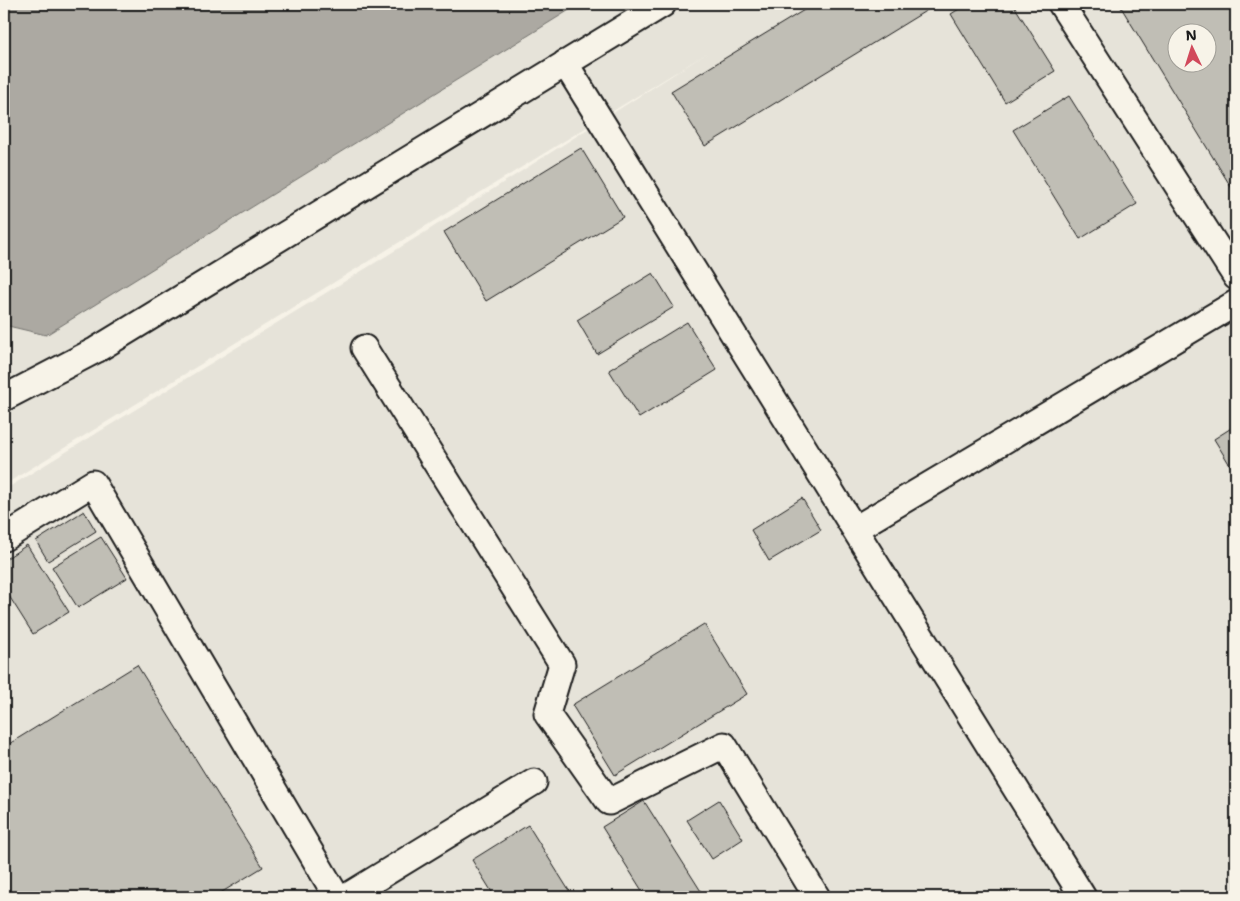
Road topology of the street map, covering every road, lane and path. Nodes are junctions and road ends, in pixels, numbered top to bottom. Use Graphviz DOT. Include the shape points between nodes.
graph roads {
  1 [pos="663,4"];
  2 [pos="1061,4"];
  3 [pos="565,64"];
  4 [pos="1236,276"];
  5 [pos="1236,303"];
  6 [pos="364,348"];
  7 [pos="4,398"];
  8 [pos="855,529"];
  9 [pos="4,538"];
  10 [pos="534,782"];
  11 [pos="337,897"];
  12 [pos="346,897"];
  13 [pos="817,897"];
  14 [pos="1084,897"];
  1 -- 3 [label="lane"];
  2 -- 4 [label="lane"];
  3 -- 7 [label="lane" via="96,350"];
  3 -- 8 [label="lane"];
  5 -- 8 [label="lane"];
  6 -- 13 [label="lane" via="562,664 547,714 609,802 724,745"];
  8 -- 14 [label="lane"];
  9 -- 11 [label="lane" via="92,483"];
  10 -- 12 [label="lane"];
}
